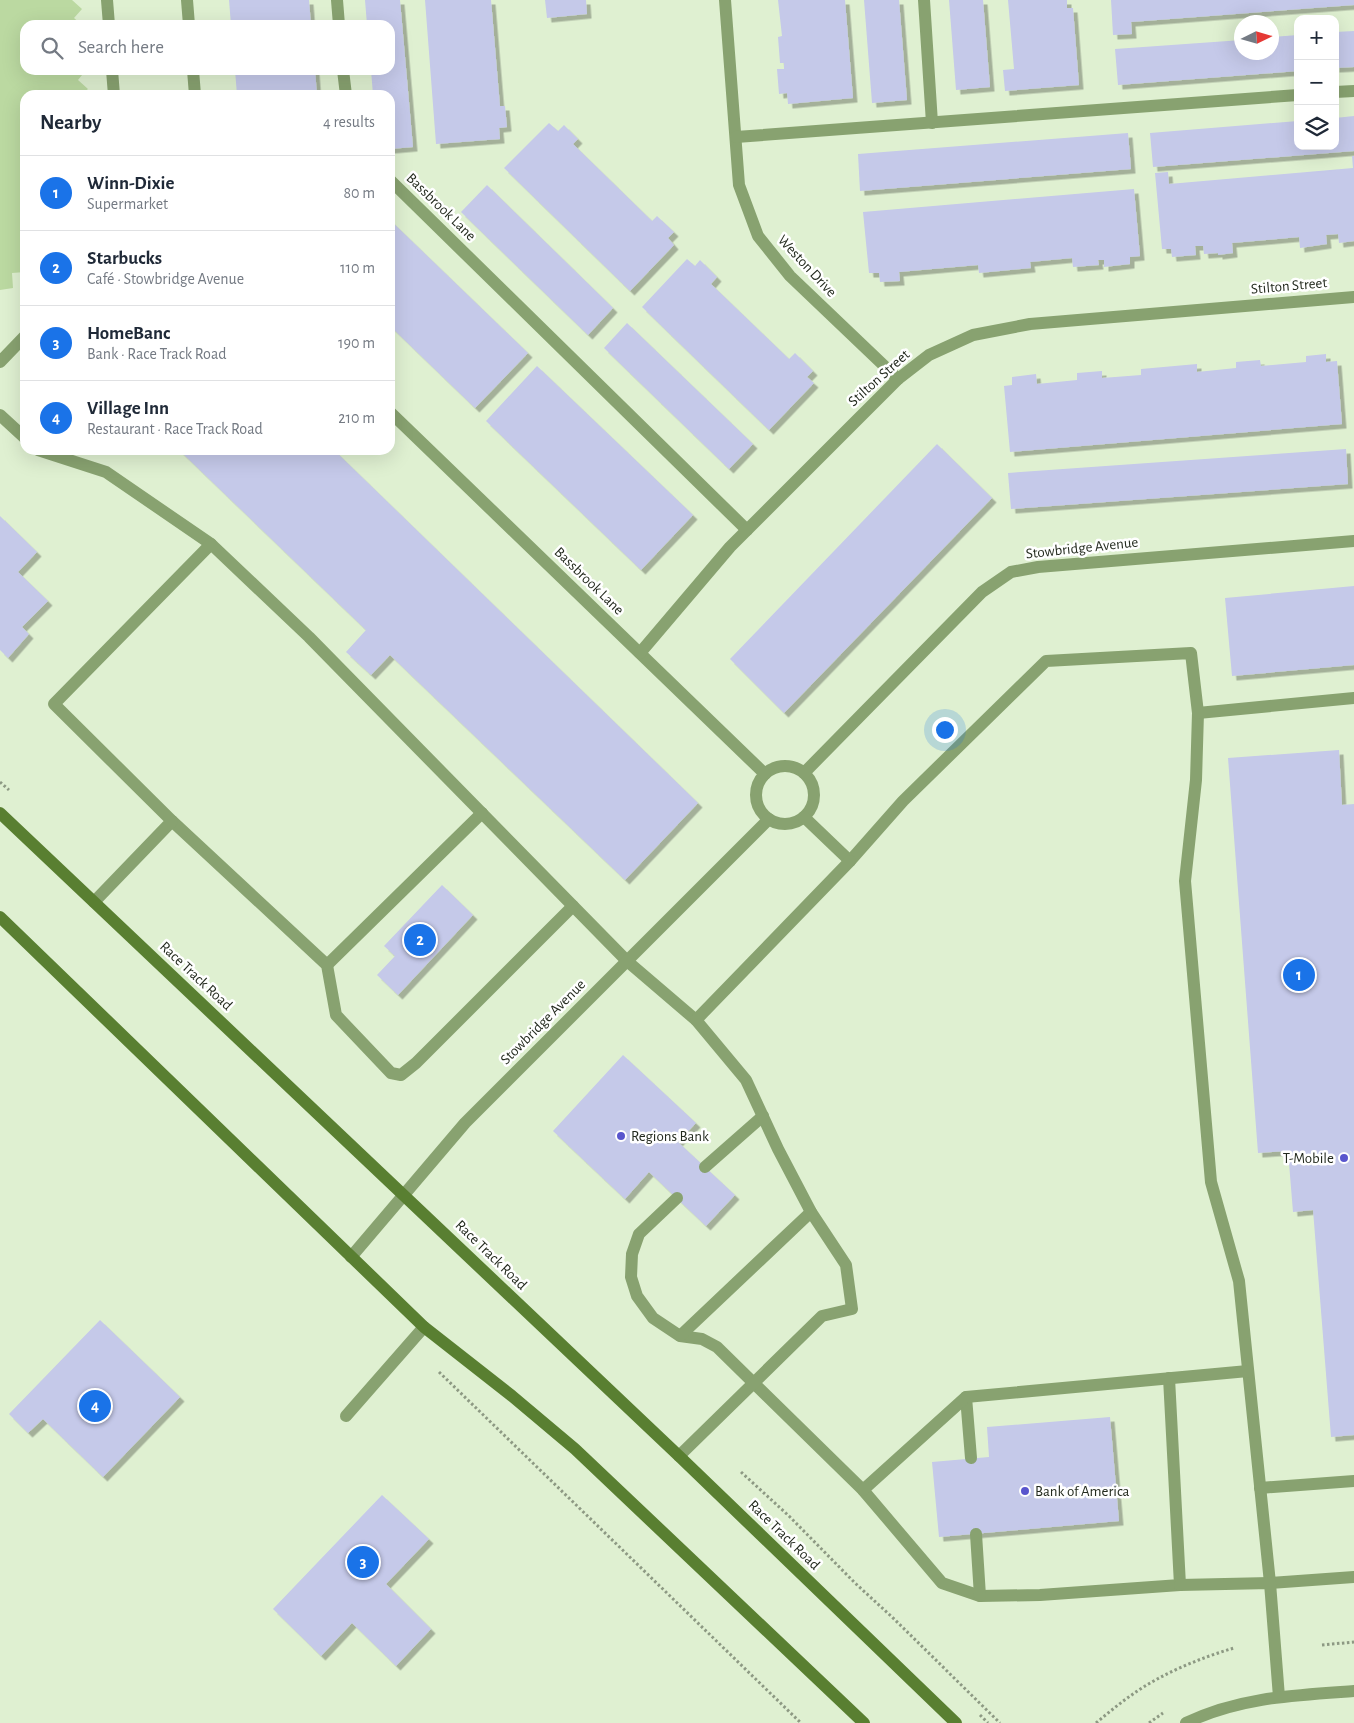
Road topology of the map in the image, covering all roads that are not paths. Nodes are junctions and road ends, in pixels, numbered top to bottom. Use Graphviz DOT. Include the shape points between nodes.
graph roads {
  1 [pos="107,0"];
  2 [pos="187,0"];
  3 [pos="337,0"];
  4 [pos="725,0"];
  5 [pos="924,0"];
  6 [pos="109,20"];
  7 [pos="189,20"];
  8 [pos="339,20"];
  9 [pos="112,75"];
  10 [pos="193,75"];
  11 [pos="344,75"];
  12 [pos="114,90"];
  13 [pos="195,90"];
  14 [pos="346,90"];
  15 [pos="1354,91"];
  16 [pos="1339,92"];
  17 [pos="1294,95"];
  18 [pos="932,123"];
  19 [pos="736,137"];
  20 [pos="395,185"];
  21 [pos="1354,297"];
  22 [pos="20,341"];
  23 [pos="0,362"];
  24 [pos="898,379"];
  25 [pos="0,415"];
  26 [pos="395,417"];
  27 [pos="20,433"];
  28 [pos="53,455"];
  29 [pos="747,530"];
  30 [pos="1354,541"];
  31 [pos="211,544"];
  32 [pos="640,653"];
  33 [pos="1354,698"];
  34 [pos="1198,713"];
  35 [pos="804,773"];
  36 [pos="765,774"];
  37 [pos="0,813"];
  38 [pos="482,813"];
  39 [pos="804,817"];
  40 [pos="769,819"];
  41 [pos="172,821"];
  42 [pos="850,860"];
  43 [pos="94,902"];
  44 [pos="573,906"];
  45 [pos="0,917"];
  46 [pos="627,961"];
  47 [pos="327,965"];
  48 [pos="696,1020"];
  49 [pos="762,1116"];
  50 [pos="705,1167"];
  51 [pos="404,1195"];
  52 [pos="677,1198"];
  53 [pos="811,1212"];
  54 [pos="351,1257"];
  55 [pos="424,1327"];
  56 [pos="680,1336"];
  57 [pos="1248,1372"];
  58 [pos="1169,1378"];
  59 [pos="754,1384"];
  60 [pos="966,1397"];
  61 [pos="346,1416"];
  62 [pos="679,1456"];
  63 [pos="971,1458"];
  64 [pos="1354,1481"];
  65 [pos="1260,1488"];
  66 [pos="863,1490"];
  67 [pos="976,1534"];
  68 [pos="1354,1577"];
  69 [pos="1270,1583"];
  70 [pos="1180,1586"];
  71 [pos="980,1596"];
  72 [pos="1354,1691"];
  73 [pos="1279,1697"];
  74 [pos="864,1723"];
  75 [pos="956,1723"];
  76 [pos="1186,1723"];
  1 -- 6 [label="street"];
  2 -- 7 [label="street"];
  3 -- 8 [label="street"];
  4 -- 19 [label="street, Weston Drive"];
  5 -- 18 [label="street"];
  9 -- 12 [label="street"];
  10 -- 13 [label="street"];
  11 -- 14 [label="street"];
  15 -- 16 [label="street"];
  17 -- 18 [label="street"];
  18 -- 19 [label="street"];
  19 -- 24 [label="street, Weston Drive" via="739,185 758,236 790,276"];
  20 -- 29 [label="street, Bassbrook Lane"];
  21 -- 24 [label="street, Stilton Street" via="1030,324 973,335 930,355"];
  22 -- 23 [label="street"];
  24 -- 29 [label="street, Stilton Street"];
  25 -- 27 [label="street"];
  26 -- 32 [label="street, Bassbrook Lane"];
  28 -- 31 [label="street" via="106,472"];
  29 -- 32 [label="street, Stilton Street"];
  30 -- 35 [label="street, Stowbridge Avenue" via="1038,567 1011,572 982,592"];
  31 -- 38 [label="street" via="309,637"];
  31 -- 41 [label="street" via="54,704"];
  32 -- 36 [label="street, Bassbrook Lane"];
  33 -- 34 [label="street"];
  34 -- 42 [label="street" via="1191,653 1046,661 903,801"];
  34 -- 57 [label="street" via="1196,780 1185,881 1211,1182 1239,1281"];
  35 -- 36 [label="street" via="790,766 781,766"];
  35 -- 39 [label="street" via="814,791 813,803"];
  36 -- 40 [label="street" via="756,792 757,802"];
  37 -- 43 [label="main road, Race Track Road"];
  38 -- 44 [label="street"];
  38 -- 47 [label="street"];
  39 -- 40 [label="street" via="785,824"];
  39 -- 42 [label="street"];
  40 -- 46 [label="street, Stowbridge Avenue"];
  41 -- 43 [label="street"];
  41 -- 47 [label="street"];
  42 -- 48 [label="street"];
  43 -- 51 [label="main road, Race Track Road"];
  44 -- 46 [label="street"];
  44 -- 47 [label="street" via="401,1075 391,1073 336,1016"];
  45 -- 54 [label="main road"];
  46 -- 48 [label="street"];
  46 -- 51 [label="street, Stowbridge Avenue" via="465,1123"];
  48 -- 49 [label="street" via="746,1080"];
  49 -- 50 [label="street"];
  49 -- 53 [label="street"];
  51 -- 54 [label="street, Stowbridge Avenue"];
  51 -- 62 [label="main road, Race Track Road"];
  52 -- 56 [label="street" via="639,1234 632,1254 631,1277 637,1296 653,1318"];
  53 -- 56 [label="street"];
  53 -- 59 [label="street" via="846,1265 852,1309 822,1316"];
  54 -- 55 [label="main road"];
  55 -- 61 [label="street"];
  55 -- 74 [label="main road" via="575,1449"];
  56 -- 59 [label="street" via="702,1339 717,1347"];
  57 -- 58 [label="street"];
  57 -- 65 [label="street"];
  58 -- 60 [label="street"];
  58 -- 70 [label="street"];
  59 -- 62 [label="street"];
  59 -- 66 [label="street"];
  60 -- 63 [label="street"];
  60 -- 66 [label="street"];
  62 -- 75 [label="main road, Race Track Road"];
  64 -- 65 [label="street"];
  65 -- 69 [label="street"];
  66 -- 71 [label="street" via="942,1583"];
  67 -- 71 [label="street"];
  68 -- 69 [label="street"];
  69 -- 70 [label="street"];
  69 -- 73 [label="street"];
  70 -- 71 [label="street"];
  72 -- 73 [label="street"];
  73 -- 76 [label="street" via="1233,1705"];
}
